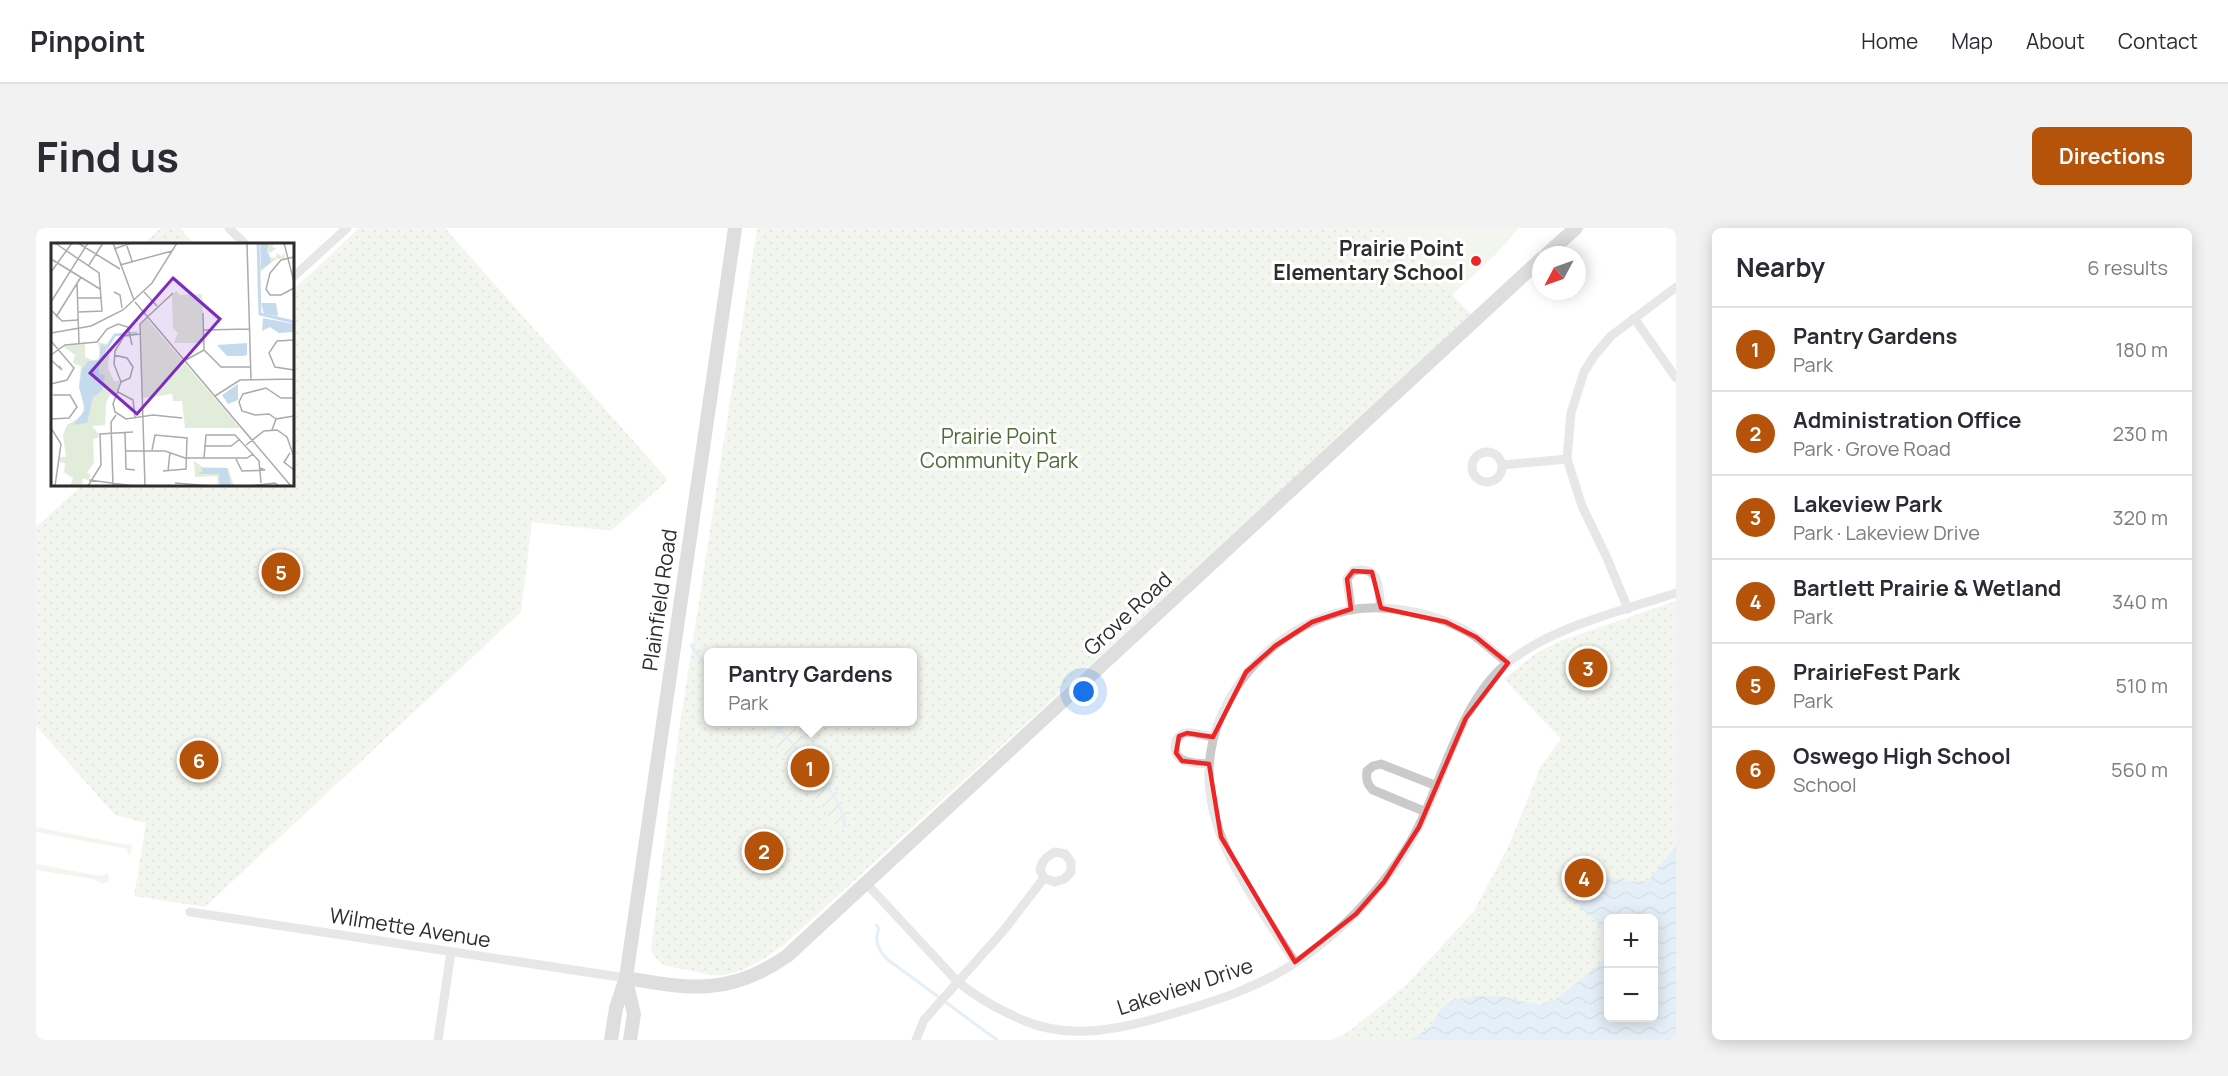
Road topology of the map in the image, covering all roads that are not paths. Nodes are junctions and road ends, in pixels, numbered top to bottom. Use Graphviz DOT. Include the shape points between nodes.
graph roads {
  1 [pos="230,228"];
  2 [pos="347,228"];
  3 [pos="735,228"];
  4 [pos="1576,228"];
  5 [pos="244,243"];
  6 [pos="1556,246"];
  7 [pos="1532,267"];
  8 [pos="294,276"];
  9 [pos="1676,287"];
  10 [pos="1634,318"];
  11 [pos="1676,378"];
  12 [pos="1567,459"];
  13 [pos="1503,465"];
  14 [pos="1676,593"];
  15 [pos="1381,608"];
  16 [pos="1351,609"];
  17 [pos="1628,609"];
  18 [pos="1508,663"];
  19 [pos="1213,737"];
  20 [pos="1209,764"];
  21 [pos="1437,786"];
  22 [pos="1426,812"];
  23 [pos="1044,878"];
  24 [pos="867,884"];
  25 [pos="190,912"];
  26 [pos="451,952"];
  27 [pos="1295,962"];
  28 [pos="626,978"];
  29 [pos="957,981"];
  30 [pos="438,1040"];
  31 [pos="611,1040"];
  32 [pos="630,1040"];
  33 [pos="916,1040"];
  1 -- 5 [label="street"];
  2 -- 8 [label="street"];
  3 -- 28 [label="street, Plainfield Road"];
  4 -- 6 [label="street"];
  7 -- 24 [label="street, Grove Road"];
  9 -- 10 [label="street"];
  10 -- 11 [label="street"];
  10 -- 12 [label="street" via="1611,336 1584,372 1571,412"];
  12 -- 13 [label="street"];
  12 -- 17 [label="street" via="1582,506"];
  14 -- 17 [label="street, Lakeview Drive"];
  15 -- 16 [label="street"];
  15 -- 16 [label="street" via="1377,580 1372,572 1363,569 1353,571 1347,579"];
  15 -- 18 [label="street" via="1410,611 1446,622 1476,637"];
  16 -- 19 [label="street" via="1312,622 1275,646 1246,672 1228,700"];
  17 -- 18 [label="street, Lakeview Drive" via="1567,630"];
  18 -- 21 [label="street, Lakeview Drive" via="1466,718"];
  19 -- 20 [label="street"];
  19 -- 20 [label="street" via="1187,733 1175,743 1182,760"];
  20 -- 27 [label="street" via="1212,803 1221,837 1236,869"];
  21 -- 22 [label="street, Lakeview Drive"];
  21 -- 22 [label="street" via="1381,764 1367,771 1366,779 1373,790"];
  22 -- 27 [label="street, Lakeview Drive" via="1384,882 1356,914"];
  23 -- 29 [label="street"];
  24 -- 28 [label="street, Grove Road" via="787,956 751,977 702,988"];
  24 -- 29 [label="street, Lakeview Drive"];
  25 -- 26 [label="street, Wilmette Avenue"];
  26 -- 28 [label="street, Wilmette Avenue"];
  26 -- 30 [label="street"];
  27 -- 29 [label="street, Lakeview Drive" via="1244,990 1135,1024 1098,1031 1029,1023 993,1006"];
  28 -- 31 [label="street, Plainfield Road"];
  28 -- 32 [label="street, Plainfield Road" via="634,1014"];
  29 -- 33 [label="street" via="924,1020"];
}
